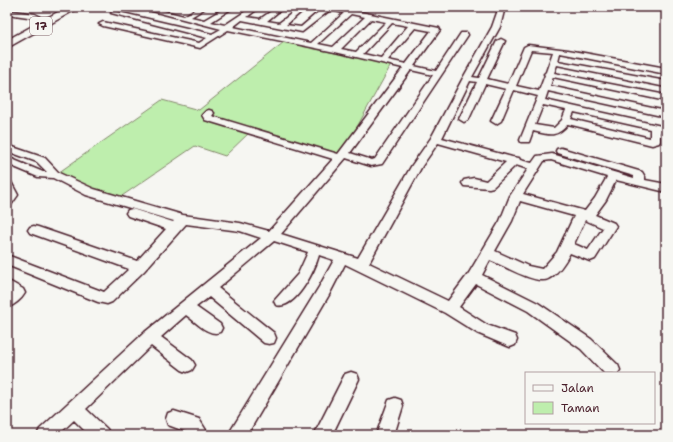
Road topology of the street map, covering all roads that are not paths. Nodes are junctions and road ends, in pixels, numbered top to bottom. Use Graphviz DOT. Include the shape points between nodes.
graph roads {
  1 [pos="63,7"];
  2 [pos="76,7"];
  3 [pos="121,7"];
  4 [pos="140,7"];
  5 [pos="178,7"];
  6 [pos="204,7"];
  7 [pos="231,7"];
  8 [pos="257,7"];
  9 [pos="281,7"];
  10 [pos="304,7"];
  11 [pos="327,7"];
  12 [pos="502,7"];
  13 [pos="151,8"];
  14 [pos="7,12"];
  15 [pos="33,12"];
  16 [pos="349,12"];
  17 [pos="114,13"];
  18 [pos="167,13"];
  19 [pos="370,16"];
  20 [pos="185,18"];
  21 [pos="242,18"];
  22 [pos="391,20"];
  23 [pos="206,22"];
  24 [pos="261,22"];
  25 [pos="413,25"];
  26 [pos="280,26"];
  27 [pos="227,28"];
  28 [pos="464,35"];
  29 [pos="7,37"];
  30 [pos="214,37"];
  31 [pos="501,41"];
  32 [pos="7,45"];
  33 [pos="313,45"];
  34 [pos="336,50"];
  35 [pos="557,52"];
  36 [pos="358,56"];
  37 [pos="383,61"];
  38 [pos="553,62"];
  39 [pos="409,68"];
  40 [pos="666,71"];
  41 [pos="438,74"];
  42 [pos="548,74"];
  43 [pos="467,78"];
  44 [pos="480,81"];
  45 [pos="666,84"];
  46 [pos="510,87"];
  47 [pos="542,94"];
  48 [pos="666,98"];
  49 [pos="571,109"];
  50 [pos="209,113"];
  51 [pos="666,114"];
  52 [pos="604,117"];
  53 [pos="464,119"];
  54 [pos="496,121"];
  55 [pos="566,121"];
  56 [pos="638,125"];
  57 [pos="529,127"];
  58 [pos="655,128"];
  59 [pos="602,129"];
  60 [pos="666,130"];
  61 [pos="436,139"];
  62 [pos="637,139"];
  63 [pos="525,140"];
  64 [pos="7,148"];
  65 [pos="342,156"];
  66 [pos="7,160"];
  67 [pos="515,160"];
  68 [pos="594,165"];
  69 [pos="534,167"];
  70 [pos="55,175"];
  71 [pos="613,176"];
  72 [pos="468,183"];
  73 [pos="639,183"];
  74 [pos="7,185"];
  75 [pos="666,188"];
  76 [pos="516,196"];
  77 [pos="7,202"];
  78 [pos="585,216"];
  79 [pos="180,224"];
  80 [pos="34,230"];
  81 [pos="272,236"];
  82 [pos="567,246"];
  83 [pos="315,249"];
  84 [pos="488,253"];
  85 [pos="342,257"];
  86 [pos="7,260"];
  87 [pos="360,265"];
  88 [pos="139,267"];
  89 [pos="474,277"];
  90 [pos="7,285"];
  91 [pos="209,289"];
  92 [pos="281,301"];
  93 [pos="7,302"];
  94 [pos="186,307"];
  95 [pos="450,309"];
  96 [pos="215,328"];
  97 [pos="150,337"];
  98 [pos="269,338"];
  99 [pos="510,340"];
  100 [pos="187,365"];
  101 [pos="612,370"];
  102 [pos="351,379"];
  103 [pos="395,406"];
  104 [pos="74,409"];
  105 [pos="174,419"];
  106 [pos="46,435"];
  107 [pos="101,435"];
  108 [pos="200,435"];
  109 [pos="237,435"];
  110 [pos="323,435"];
  111 [pos="385,435"];
  1 -- 29 [label="highway, 17"];
  2 -- 32 [label="highway, 17"];
  3 -- 17 [label="street"];
  4 -- 13 [label="street"];
  5 -- 18 [label="street"];
  6 -- 20 [label="street"];
  7 -- 23 [label="street"];
  8 -- 21 [label="street"];
  9 -- 24 [label="street"];
  10 -- 26 [label="street"];
  11 -- 16 [label="street"];
  11 -- 26 [label="street" via="302,30"];
  12 -- 43 [label="street" via="496,27"];
  13 -- 18 [label="street"];
  14 -- 15 [label="street"];
  16 -- 19 [label="street"];
  16 -- 33 [label="street"];
  17 -- 30 [label="street"];
  17 -- 30 [label="street" via="103,24 197,46"];
  18 -- 20 [label="street"];
  19 -- 22 [label="street"];
  19 -- 34 [label="street"];
  20 -- 23 [label="street"];
  21 -- 24 [label="street"];
  21 -- 27 [label="street"];
  22 -- 25 [label="street"];
  22 -- 36 [label="street"];
  23 -- 27 [label="street"];
  24 -- 26 [label="street"];
  25 -- 37 [label="street"];
  25 -- 39 [label="street" via="436,30"];
  27 -- 30 [label="street"];
  27 -- 33 [label="street"];
  28 -- 41 [label="street"];
  31 -- 44 [label="street"];
  33 -- 34 [label="street"];
  34 -- 36 [label="street"];
  35 -- 38 [label="street"];
  35 -- 40 [label="street"];
  35 -- 46 [label="street" via="528,47"];
  36 -- 37 [label="street"];
  37 -- 39 [label="street"];
  38 -- 42 [label="street"];
  38 -- 45 [label="street"];
  39 -- 41 [label="street"];
  39 -- 65 [label="street"];
  41 -- 65 [label="street" via="378,162"];
  42 -- 47 [label="street"];
  42 -- 48 [label="street"];
  43 -- 44 [label="street"];
  43 -- 61 [label="street"];
  44 -- 46 [label="street"];
  44 -- 53 [label="street"];
  46 -- 47 [label="street"];
  46 -- 54 [label="street"];
  47 -- 49 [label="street"];
  47 -- 51 [label="street"];
  47 -- 57 [label="street"];
  49 -- 52 [label="street"];
  49 -- 55 [label="street"];
  50 -- 65 [label="street" via="206,116 208,118"];
  52 -- 56 [label="street"];
  52 -- 59 [label="street"];
  55 -- 57 [label="street" via="557,131"];
  55 -- 59 [label="street"];
  56 -- 58 [label="street"];
  56 -- 62 [label="street"];
  57 -- 63 [label="street"];
  58 -- 60 [label="street"];
  58 -- 62 [label="street" via="655,142"];
  59 -- 62 [label="street"];
  61 -- 67 [label="street"];
  61 -- 87 [label="street" via="417,164"];
  64 -- 70 [label="street" via="41,160"];
  65 -- 81 [label="street"];
  66 -- 70 [label="street" via="42,175"];
  67 -- 69 [label="street"];
  67 -- 72 [label="street" via="489,184 474,181"];
  68 -- 69 [label="street" via="552,157 541,158"];
  68 -- 71 [label="street"];
  68 -- 73 [label="street" via="638,174"];
  69 -- 76 [label="street"];
  70 -- 79 [label="street" via="90,192 86,198"];
  71 -- 73 [label="street"];
  71 -- 78 [label="street" via="600,200"];
  73 -- 75 [label="street"];
  74 -- 77 [label="street" via="12,196"];
  76 -- 78 [label="street"];
  76 -- 84 [label="street" via="506,221"];
  78 -- 82 [label="street"];
  78 -- 82 [label="street" via="610,226 590,256"];
  79 -- 81 [label="street" via="240,227"];
  79 -- 88 [label="street"];
  80 -- 88 [label="street"];
  81 -- 83 [label="street"];
  81 -- 91 [label="street"];
  82 -- 84 [label="street" via="552,269 544,275 525,271"];
  83 -- 85 [label="street"];
  83 -- 92 [label="street" via="302,280"];
  84 -- 89 [label="street"];
  85 -- 87 [label="street"];
  85 -- 109 [label="street"];
  86 -- 88 [label="street" via="106,299"];
  87 -- 95 [label="street"];
  89 -- 95 [label="street"];
  89 -- 101 [label="street" via="533,307 586,344"];
  90 -- 93 [label="street" via="18,293"];
  91 -- 94 [label="street"];
  91 -- 98 [label="street"];
  94 -- 96 [label="street"];
  94 -- 97 [label="street"];
  95 -- 99 [label="street" via="482,329"];
  97 -- 100 [label="street"];
  97 -- 104 [label="street"];
  102 -- 110 [label="street"];
  103 -- 111 [label="street"];
  104 -- 106 [label="street"];
  104 -- 107 [label="street"];
  105 -- 108 [label="street" via="193,425"];
}
